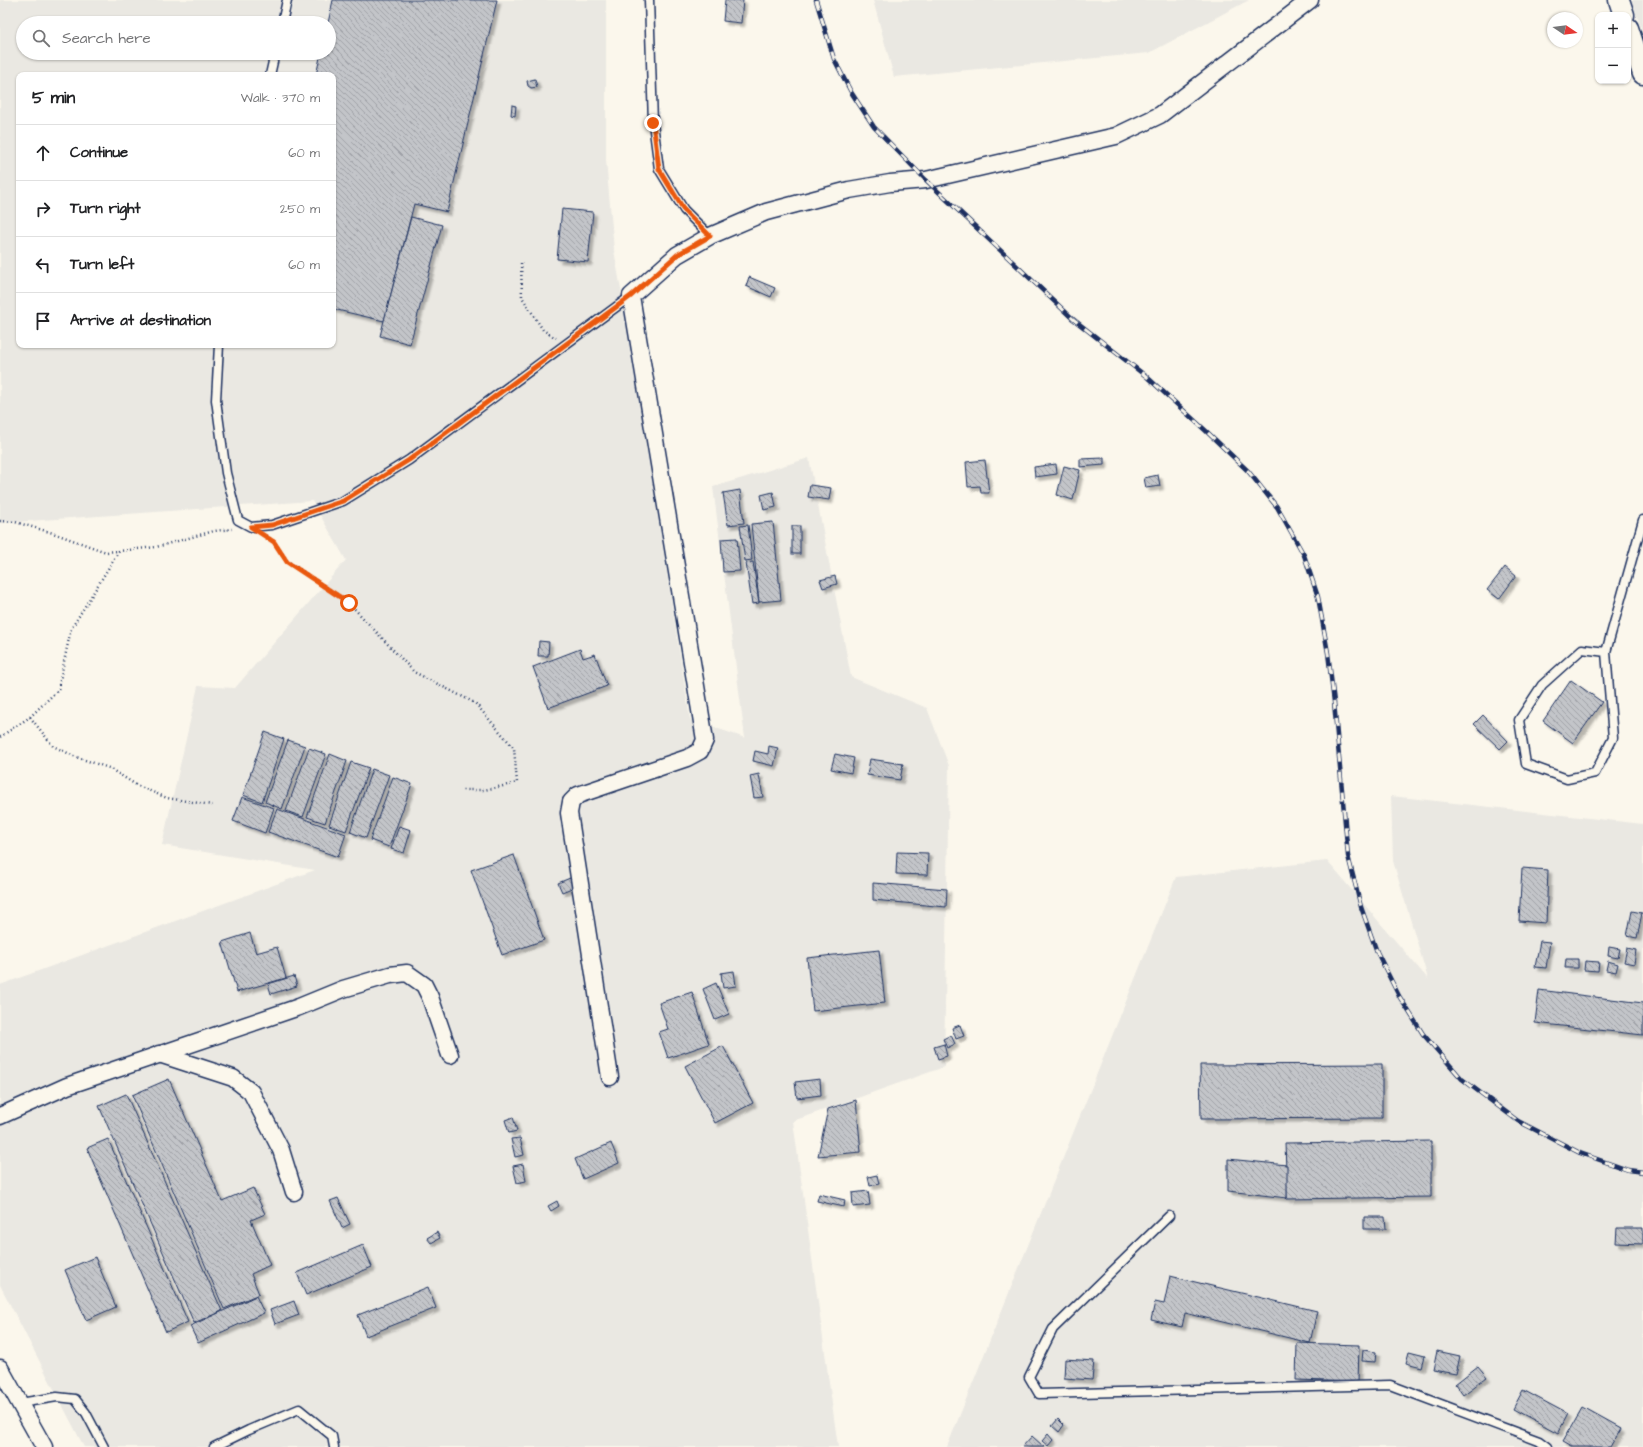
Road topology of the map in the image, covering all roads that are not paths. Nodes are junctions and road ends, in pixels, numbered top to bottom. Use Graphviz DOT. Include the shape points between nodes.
graph roads {
  1 [pos="287,0"];
  2 [pos="649,0"];
  3 [pos="1310,0"];
  4 [pos="1619,0"];
  5 [pos="1623,12"];
  6 [pos="284,16"];
  7 [pos="1631,37"];
  8 [pos="273,60"];
  9 [pos="271,72"];
  10 [pos="1643,74"];
  11 [pos="710,236"];
  12 [pos="631,296"];
  13 [pos="219,348"];
  14 [pos="1643,520"];
  15 [pos="1606,652"];
  16 [pos="159,1054"];
  17 [pos="450,1055"];
  18 [pos="610,1077"];
  19 [pos="0,1116"];
  20 [pos="294,1192"];
  21 [pos="1169,1216"];
  22 [pos="0,1368"];
  23 [pos="20,1403"];
  24 [pos="44,1447"];
  25 [pos="104,1447"];
  26 [pos="214,1447"];
  27 [pos="334,1447"];
  28 [pos="1547,1447"];
  1 -- 6 [label="lane"];
  2 -- 11 [label="lane" via="653,123 659,169 684,210"];
  3 -- 11 [label="street" via="1160,115 1116,136 926,180 849,190 766,212"];
  4 -- 5 [label="street"];
  7 -- 10 [label="street"];
  8 -- 9 [label="lane"];
  11 -- 12 [label="street" via="677,255"];
  12 -- 13 [label="lane" via="409,460 343,501 272,525 251,527 238,520 226,473 216,400"];
  12 -- 18 [label="street" via="705,740 700,751 686,758 578,795 571,802 569,813"];
  14 -- 15 [label="lane"];
  15 -- 15 [label="lane" via="1582,649 1542,685 1519,720 1526,764 1567,779 1596,773 1613,738"];
  16 -- 17 [label="street" via="299,1007 343,989 390,975 407,973 424,985"];
  16 -- 19 [label="street" via="67,1086"];
  16 -- 20 [label="street" via="233,1078 251,1092 281,1150"];
  21 -- 28 [label="lane" via="1053,1329 1029,1377 1039,1394 1390,1385 1539,1440"];
  22 -- 23 [label="street"];
  23 -- 24 [label="street"];
  23 -- 25 [label="lane" via="57,1397 74,1399 86,1412"];
  26 -- 27 [label="lane" via="299,1409 332,1436"];
}
